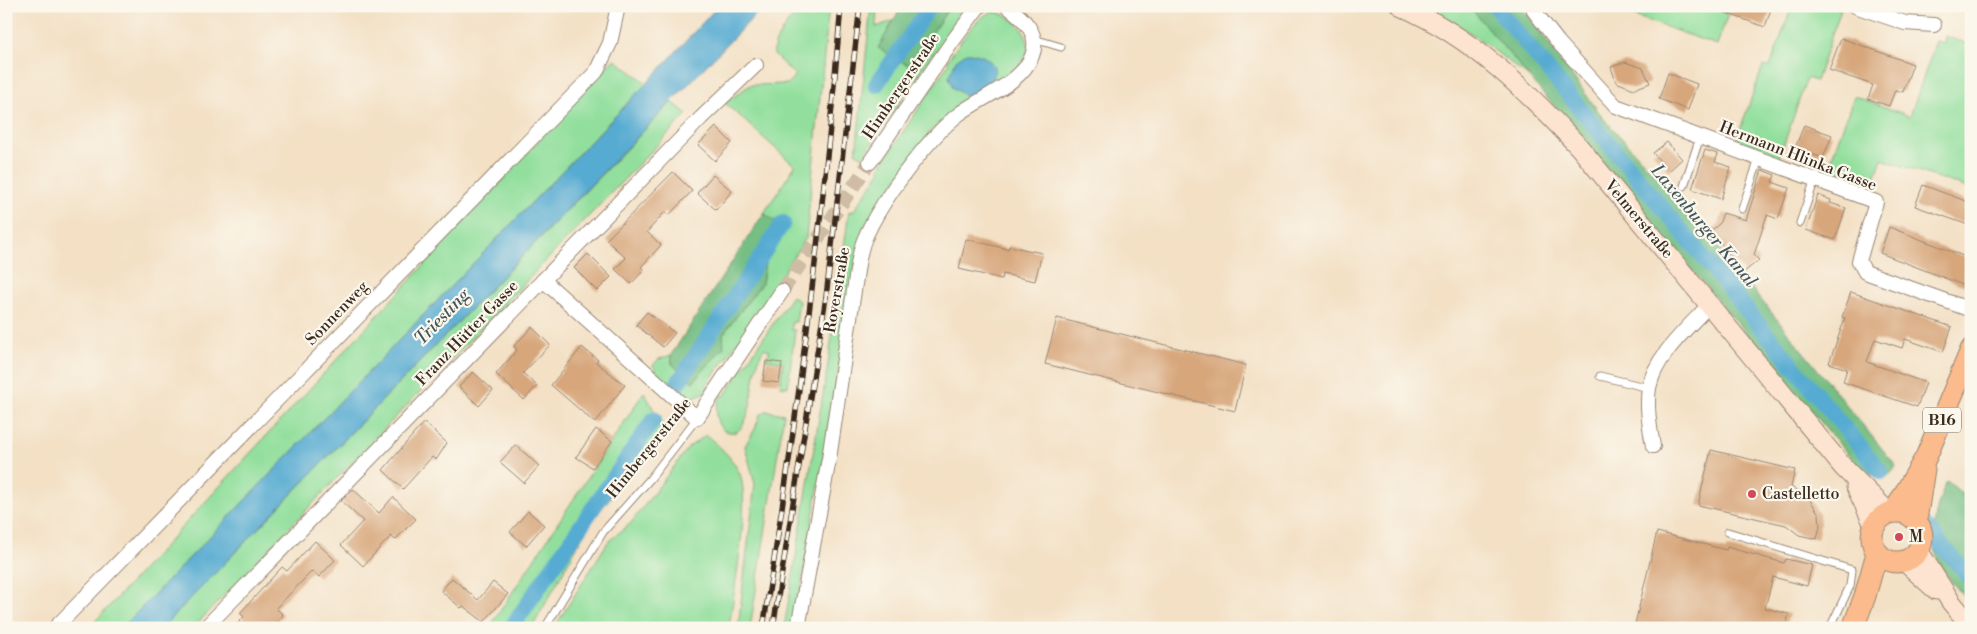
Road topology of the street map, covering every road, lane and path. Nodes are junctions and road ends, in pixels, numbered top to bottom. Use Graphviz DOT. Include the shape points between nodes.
graph roads {
  1 [pos="618,6"];
  2 [pos="979,6"];
  3 [pos="1007,6"];
  4 [pos="1402,6"];
  5 [pos="1534,6"];
  6 [pos="1855,6"];
  7 [pos="1934,25"];
  8 [pos="1034,39"];
  9 [pos="1061,47"];
  10 [pos="756,65"];
  11 [pos="1700,137"];
  12 [pos="1759,159"];
  13 [pos="870,162"];
  14 [pos="1815,179"];
  15 [pos="1684,186"];
  16 [pos="1742,209"];
  17 [pos="1800,223"];
  18 [pos="543,280"];
  19 [pos="782,291"];
  20 [pos="1709,304"];
  21 [pos="1971,310"];
  22 [pos="1971,350"];
  23 [pos="1600,376"];
  24 [pos="1649,388"];
  25 [pos="697,418"];
  26 [pos="1653,446"];
  27 [pos="1926,457"];
  28 [pos="1886,516"];
  29 [pos="1916,521"];
  30 [pos="1728,532"];
  31 [pos="1898,556"];
  32 [pos="1971,626"];
  33 [pos="55,628"];
  34 [pos="205,628"];
  35 [pos="545,628"];
  36 [pos="798,628"];
  37 [pos="1830,628"];
  38 [pos="1853,628"];
  1 -- 33 [label="street, Sonnenweg" via="610,43 596,72"];
  2 -- 13 [label="street, Himbergerstraße"];
  3 -- 8 [label="street" via="1029,26"];
  4 -- 20 [label="street, Velmerstraße" via="1470,45 1536,101 1580,148"];
  5 -- 11 [label="street, Hermann Hlinka Gasse" via="1534,11 1558,42 1616,106"];
  6 -- 7 [label="street" via="1905,23"];
  8 -- 9 [label="lane"];
  8 -- 36 [label="street, Royerstraße" via="1033,55 1016,76 959,114 933,136 875,218 864,239"];
  10 -- 18 [label="street, Franz Hütter Gasse"];
  11 -- 12 [label="street, Hermann Hlinka Gasse"];
  11 -- 15 [label="lane"];
  12 -- 14 [label="street, Hermann Hlinka Gasse"];
  12 -- 16 [label="lane"];
  14 -- 17 [label="lane"];
  14 -- 21 [label="street, Hermann Hlinka Gasse" via="1876,202 1859,261 1865,272"];
  18 -- 25 [label="street"];
  18 -- 34 [label="street, Franz Hütter Gasse"];
  19 -- 25 [label="street, Himbergerstraße"];
  20 -- 24 [label="street" via="1664,353"];
  20 -- 28 [label="street, Velmerstraße"];
  22 -- 27 [label="main road, B16"];
  23 -- 24 [label="lane"];
  24 -- 26 [label="street"];
  25 -- 35 [label="lane, Himbergerstraße" via="650,479 602,532"];
  27 -- 28 [label="main road, B16"];
  27 -- 29 [label="main road, B16"];
  28 -- 29 [label="main road" via="1906,513"];
  28 -- 31 [label="main road, B16" via="1872,539"];
  29 -- 31 [label="main road, B16" via="1922,540"];
  30 -- 37 [label="lane" via="1852,570 1850,586"];
  31 -- 32 [label="street" via="1950,602"];
  31 -- 38 [label="main road, B16" via="1865,596"];
}
